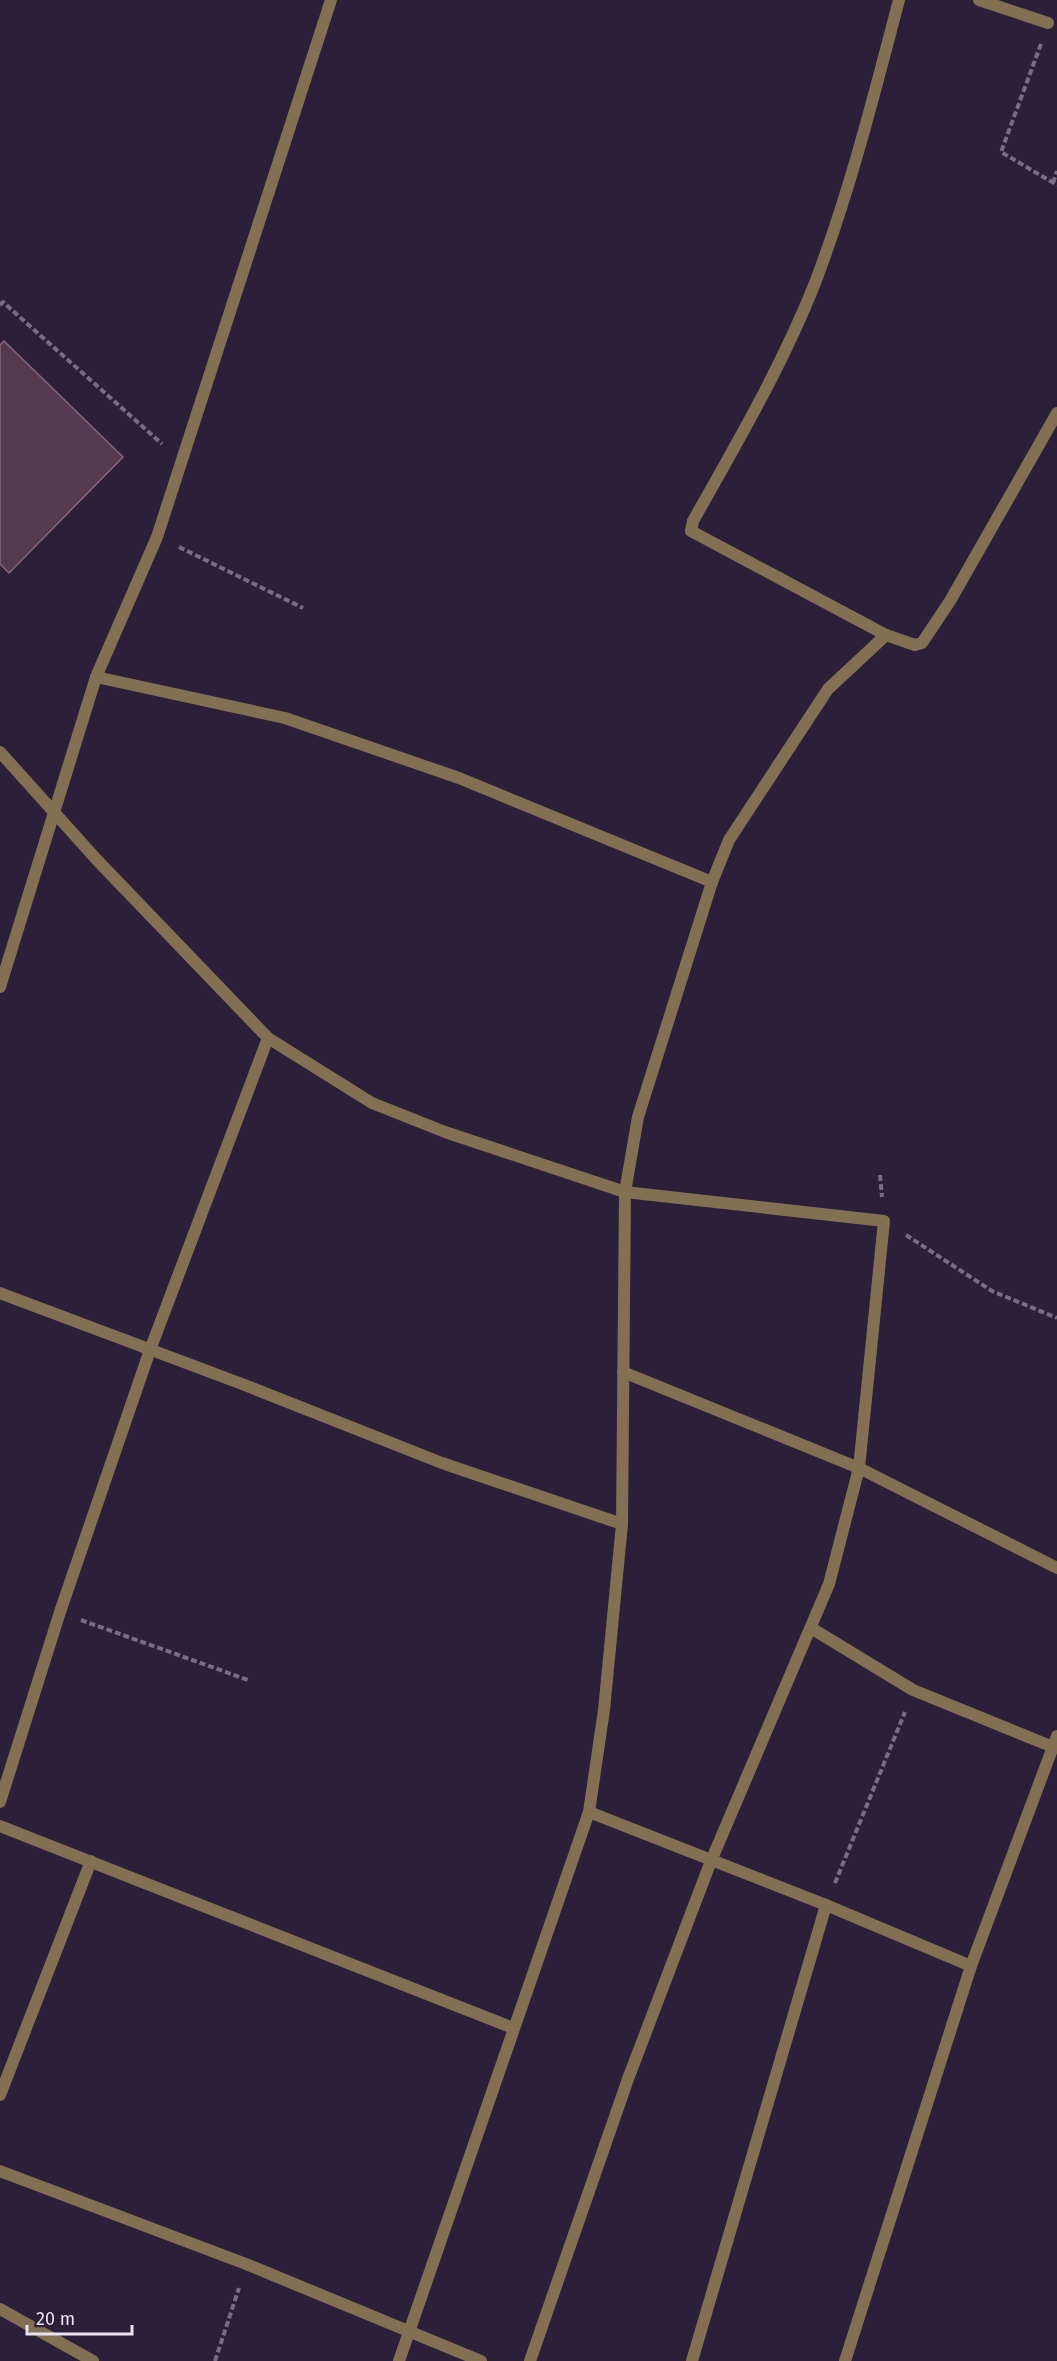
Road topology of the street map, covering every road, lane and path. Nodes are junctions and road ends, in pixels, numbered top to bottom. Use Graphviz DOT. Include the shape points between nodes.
graph roads {
  1 [pos="330,0"];
  2 [pos="899,0"];
  3 [pos="980,0"];
  4 [pos="1048,23"];
  5 [pos="1057,171"];
  6 [pos="1055,184"];
  7 [pos="0,305"];
  8 [pos="1057,413"];
  9 [pos="180,461"];
  10 [pos="157,537"];
  11 [pos="303,608"];
  12 [pos="885,635"];
  13 [pos="96,677"];
  14 [pos="0,752"];
  15 [pos="53,812"];
  16 [pos="712,882"];
  17 [pos="0,987"];
  18 [pos="268,1038"];
  19 [pos="880,1175"];
  20 [pos="625,1192"];
  21 [pos="884,1221"];
  22 [pos="0,1293"];
  23 [pos="1057,1318"];
  24 [pos="150,1350"];
  25 [pos="624,1372"];
  26 [pos="859,1468"];
  27 [pos="622,1524"];
  28 [pos="1057,1568"];
  29 [pos="60,1612"];
  30 [pos="812,1628"];
  31 [pos="248,1680"];
  32 [pos="914,1690"];
  33 [pos="1055,1741"];
  34 [pos="0,1802"];
  35 [pos="589,1812"];
  36 [pos="0,1826"];
  37 [pos="91,1861"];
  38 [pos="711,1862"];
  39 [pos="826,1905"];
  40 [pos="971,1966"];
  41 [pos="513,2028"];
  42 [pos="0,2095"];
  43 [pos="0,2171"];
  44 [pos="246,2264"];
  45 [pos="0,2309"];
  46 [pos="410,2331"];
  47 [pos="93,2361"];
  48 [pos="215,2361"];
  49 [pos="399,2361"];
  50 [pos="481,2361"];
  51 [pos="530,2361"];
  52 [pos="692,2361"];
  53 [pos="845,2361"];
  1 -- 9 [label="street"];
  2 -- 12 [label="street" via="860,146 815,282 770,384 691,531"];
  3 -- 4 [label="street"];
  4 -- 6 [label="path" via="1001,152"];
  5 -- 6 [label="path"];
  7 -- 9 [label="path" via="3,302"];
  8 -- 12 [label="street" via="927,638 915,645"];
  9 -- 10 [label="street"];
  10 -- 11 [label="path"];
  10 -- 13 [label="street"];
  12 -- 16 [label="street" via="828,689 729,840"];
  13 -- 15 [label="street"];
  13 -- 16 [label="street" via="285,718 459,778"];
  14 -- 15 [label="street"];
  15 -- 17 [label="street"];
  15 -- 18 [label="street"];
  16 -- 20 [label="street" via="638,1117"];
  18 -- 20 [label="street" via="372,1103 445,1132"];
  18 -- 24 [label="street"];
  19 -- 21 [label="path"];
  20 -- 21 [label="street"];
  20 -- 25 [label="street"];
  21 -- 23 [label="path" via="992,1291"];
  21 -- 26 [label="street"];
  22 -- 24 [label="street"];
  24 -- 27 [label="street" via="442,1463"];
  24 -- 29 [label="street"];
  25 -- 26 [label="street"];
  25 -- 27 [label="street"];
  26 -- 28 [label="street"];
  26 -- 30 [label="street" via="829,1584"];
  27 -- 35 [label="street" via="604,1710"];
  29 -- 31 [label="path"];
  29 -- 34 [label="street"];
  30 -- 32 [label="street"];
  30 -- 38 [label="street"];
  32 -- 33 [label="street"];
  32 -- 39 [label="path"];
  33 -- 40 [label="street"];
  35 -- 38 [label="street"];
  35 -- 41 [label="street"];
  36 -- 37 [label="street"];
  37 -- 41 [label="street"];
  37 -- 42 [label="street"];
  38 -- 39 [label="street"];
  38 -- 51 [label="street" via="628,2079"];
  39 -- 40 [label="street"];
  39 -- 52 [label="street"];
  40 -- 53 [label="street"];
  41 -- 46 [label="street"];
  43 -- 44 [label="street"];
  44 -- 46 [label="street"];
  44 -- 48 [label="path"];
  45 -- 47 [label="street"];
  46 -- 49 [label="street"];
  46 -- 50 [label="street"];
}
